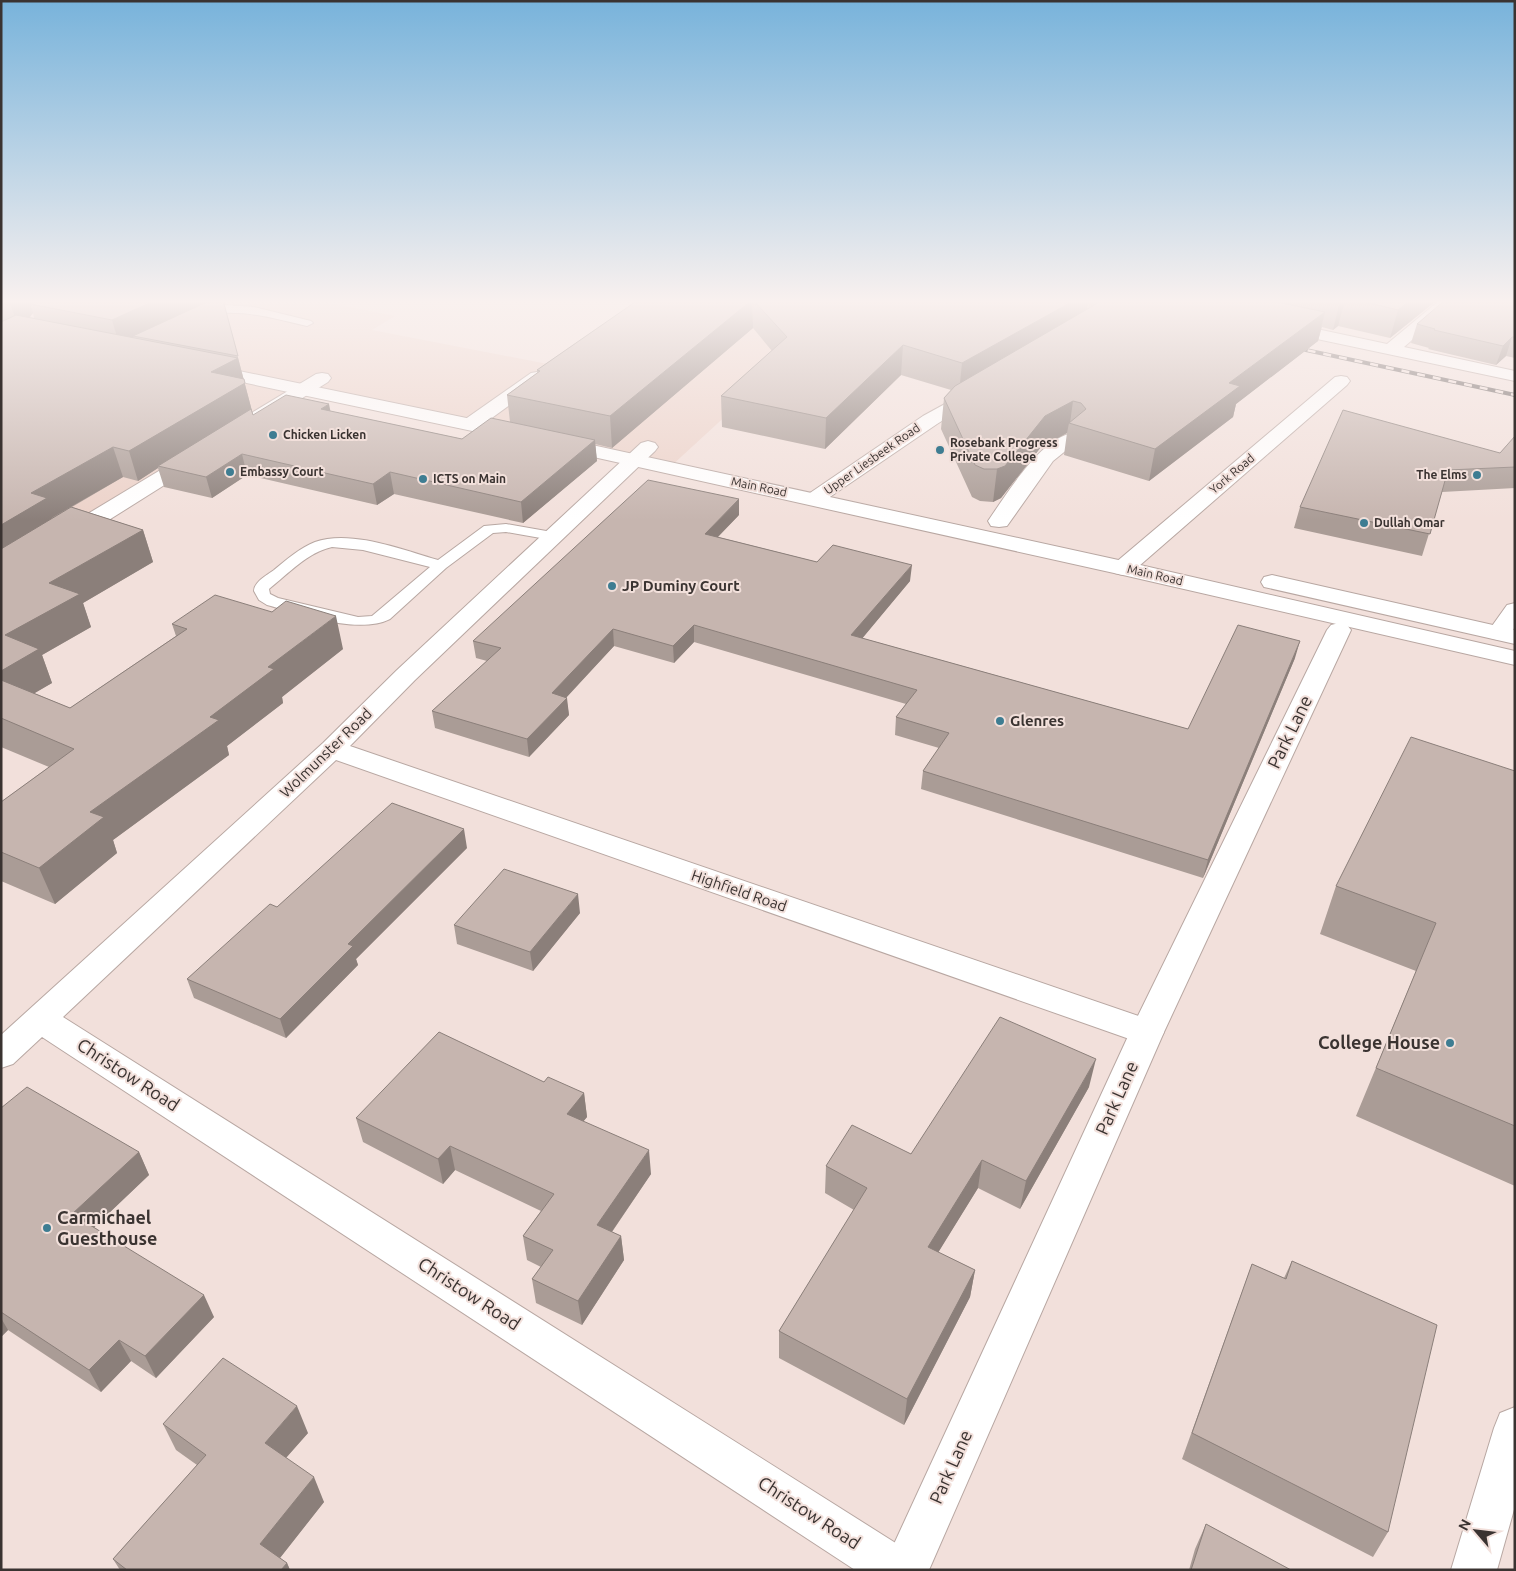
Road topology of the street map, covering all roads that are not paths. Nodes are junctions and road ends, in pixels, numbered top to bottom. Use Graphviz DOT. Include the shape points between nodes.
graph roads {
  1 [pos="227,373"];
  2 [pos="300,373"];
  3 [pos="542,373"];
  4 [pos="1502,373"];
  5 [pos="1515,376"];
  6 [pos="322,378"];
  7 [pos="1342,381"];
  8 [pos="988,385"];
  9 [pos="304,389"];
  10 [pos="479,419"];
  11 [pos="242,428"];
  12 [pos="1069,440"];
  13 [pos="208,449"];
  14 [pos="641,454"];
  15 [pos="833,486"];
  16 [pos="814,499"];
  17 [pos="999,522"];
  18 [pos="552,536"];
  19 [pos="50,547"];
  20 [pos="1140,552"];
  21 [pos="441,565"];
  22 [pos="1123,568"];
  23 [pos="1208,568"];
  24 [pos="1256,578"];
  25 [pos="1515,610"];
  26 [pos="1339,630"];
  27 [pos="1507,635"];
  28 [pos="1515,658"];
  29 [pos="332,749"];
  30 [pos="40,1018"];
  31 [pos="1146,1032"];
  32 [pos="1,1055"];
  33 [pos="1515,1428"];
  34 [pos="897,1570"];
  35 [pos="905,1570"];
  36 [pos="1474,1570"];
  1 -- 9 [label="street, Main Road"];
  2 -- 6 [label="street, Main Road"];
  3 -- 10 [label="street"];
  4 -- 5 [label="street"];
  6 -- 9 [label="street"];
  6 -- 10 [label="street, Main Road"];
  7 -- 20 [label="street, York Road"];
  8 -- 15 [label="street, Upper Liesbeek Road"];
  9 -- 10 [label="street, Main Road"];
  9 -- 11 [label="street"];
  10 -- 14 [label="street, Main Road"];
  12 -- 17 [label="street" via="1046,457"];
  13 -- 19 [label="street"];
  14 -- 15 [label="street, Main Road"];
  14 -- 16 [label="street, Main Road"];
  14 -- 18 [label="street, Wolmunster Road"];
  15 -- 16 [label="street, Upper Liesbeek Road"];
  15 -- 17 [label="street, Main Road"];
  16 -- 22 [label="street, Main Road"];
  17 -- 20 [label="street, Main Road"];
  18 -- 21 [label="lane" via="493,527"];
  18 -- 29 [label="street, Wolmunster Road"];
  20 -- 22 [label="street, York Road"];
  20 -- 23 [label="street, Main Road"];
  21 -- 21 [label="lane" via="384,616 367,622 272,602 264,598 261,588 309,552 330,543 354,544"];
  22 -- 28 [label="street, Main Road"];
  24 -- 27 [label="street"];
  25 -- 27 [label="street"];
  26 -- 31 [label="street, Park Lane"];
  29 -- 30 [label="street, Wolmunster Road"];
  29 -- 31 [label="street, Highfield Road"];
  30 -- 32 [label="street, Wolmunster Road"];
  30 -- 34 [label="street, Christow Road"];
  31 -- 35 [label="street, Park Lane"];
  33 -- 36 [label="street"];
}
